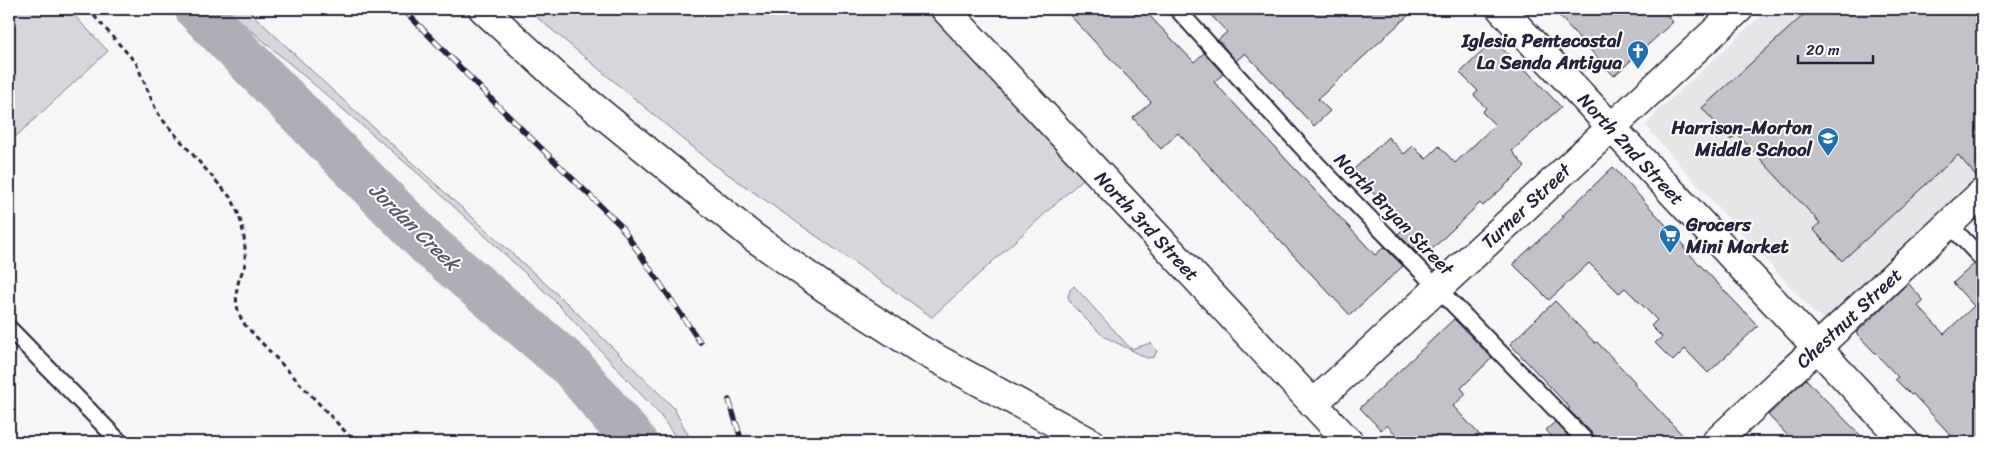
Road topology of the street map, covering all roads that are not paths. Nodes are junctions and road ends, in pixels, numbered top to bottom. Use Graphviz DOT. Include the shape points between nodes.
graph roads {
  1 [pos="483,9"];
  2 [pos="945,9"];
  3 [pos="1177,9"];
  4 [pos="1501,9"];
  5 [pos="1739,9"];
  6 [pos="1611,127"];
  7 [pos="1982,193"];
  8 [pos="1949,224"];
  9 [pos="1982,259"];
  10 [pos="1438,288"];
  11 [pos="9,328"];
  12 [pos="1817,348"];
  13 [pos="1313,404"];
  14 [pos="120,442"];
  15 [pos="1090,442"];
  16 [pos="1349,442"];
  17 [pos="1587,442"];
  18 [pos="1716,442"];
  19 [pos="1905,442"];
  1 -- 15 [label="street" via="558,78 752,236 921,350"];
  2 -- 13 [label="street, North 3rd Street"];
  3 -- 10 [label="lane, North Bryan Street" via="1318,165"];
  4 -- 6 [label="street, North 2nd Street"];
  5 -- 6 [label="street, Turner Street"];
  6 -- 10 [label="street, Turner Street"];
  6 -- 12 [label="street, North 2nd Street"];
  7 -- 8 [label="street, Chestnut Street"];
  8 -- 9 [label="lane"];
  8 -- 12 [label="street, Chestnut Street"];
  10 -- 13 [label="street, Turner Street"];
  10 -- 17 [label="lane, North Bryan Street"];
  11 -- 14 [label="lane"];
  12 -- 18 [label="street, Chestnut Street"];
  12 -- 19 [label="street, North 2nd Street"];
  13 -- 16 [label="street, North 3rd Street"];
}
